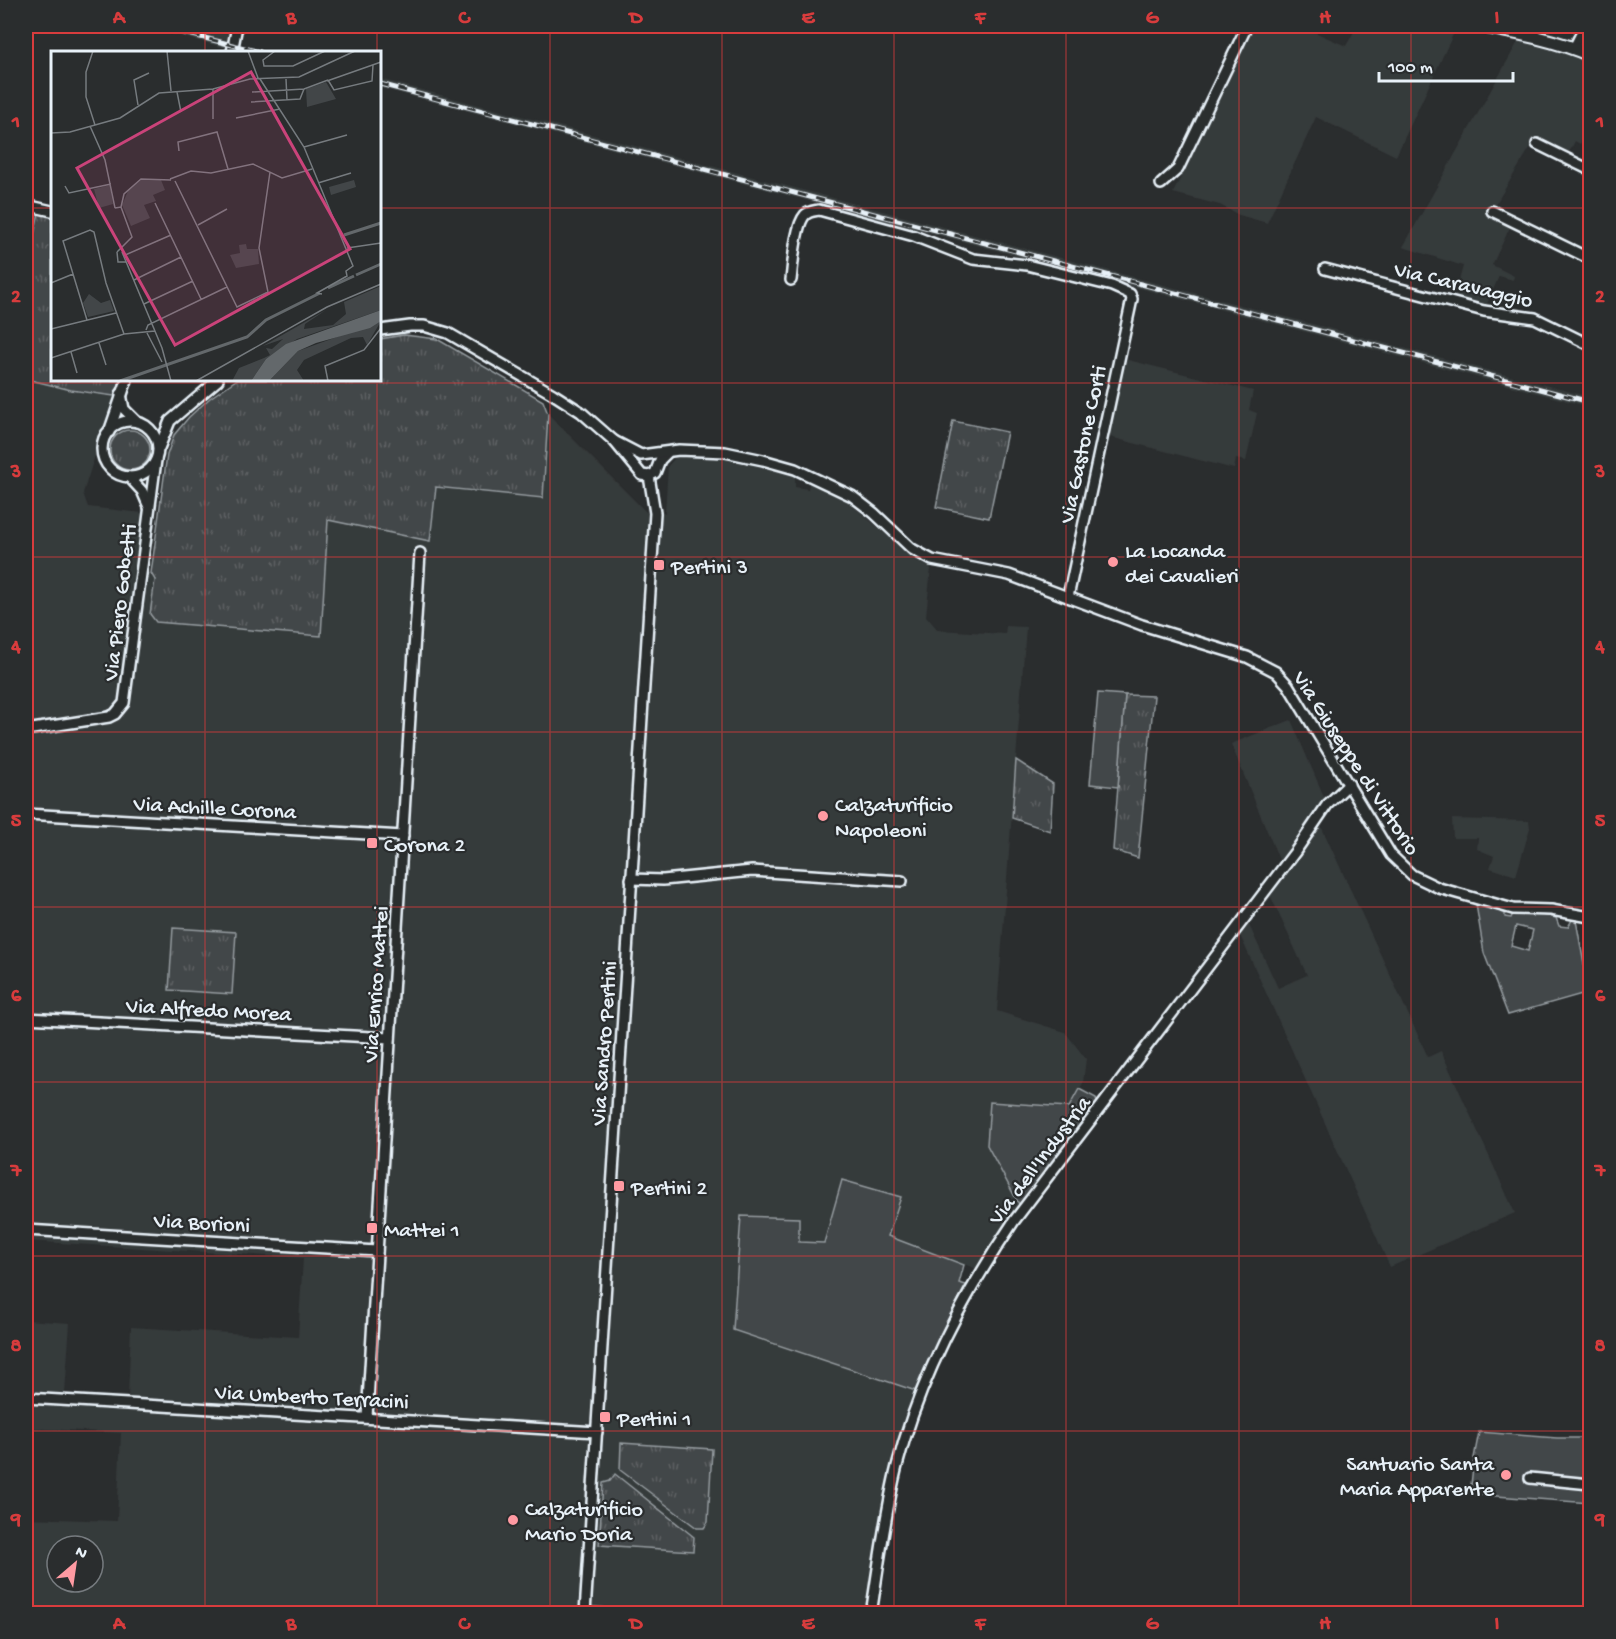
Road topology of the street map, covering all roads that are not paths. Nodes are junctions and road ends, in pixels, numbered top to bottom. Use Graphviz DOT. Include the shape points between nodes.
graph roads {
  1 [pos="237,26"];
  2 [pos="1247,26"];
  3 [pos="1481,26"];
  4 [pos="1585,26"];
  5 [pos="1574,48"];
  6 [pos="232,51"];
  7 [pos="1590,55"];
  8 [pos="1537,144"];
  9 [pos="1590,170"];
  10 [pos="1161,184"];
  11 [pos="26,205"];
  12 [pos="51,211"];
  13 [pos="1492,211"];
  14 [pos="1590,259"];
  15 [pos="1325,269"];
  16 [pos="791,280"];
  17 [pos="381,330"];
  18 [pos="1590,345"];
  19 [pos="127,381"];
  20 [pos="217,381"];
  21 [pos="121,394"];
  22 [pos="170,421"];
  23 [pos="141,424"];
  24 [pos="109,432"];
  25 [pos="614,441"];
  26 [pos="669,452"];
  27 [pos="653,454"];
  28 [pos="157,455"];
  29 [pos="641,455"];
  30 [pos="659,464"];
  31 [pos="636,466"];
  32 [pos="649,476"];
  33 [pos="129,477"];
  34 [pos="150,508"];
  35 [pos="420,553"];
  36 [pos="1068,597"];
  37 [pos="26,730"];
  38 [pos="1349,784"];
  39 [pos="26,814"];
  40 [pos="403,836"];
  41 [pos="632,879"];
  42 [pos="902,881"];
  43 [pos="1590,917"];
  44 [pos="26,1018"];
  45 [pos="390,1038"];
  46 [pos="26,1230"];
  47 [pos="377,1251"];
  48 [pos="26,1398"];
  49 [pos="367,1417"];
  50 [pos="597,1432"];
  51 [pos="1530,1478"];
  52 [pos="1590,1484"];
  53 [pos="585,1613"];
  54 [pos="605,1614"];
  55 [pos="871,1614"];
  1 -- 6 [label="street"];
  2 -- 10 [label="street" via="1178,169"];
  3 -- 5 [label="main road"];
  4 -- 5 [label="street"];
  5 -- 7 [label="main road"];
  8 -- 9 [label="street"];
  11 -- 12 [label="street"];
  13 -- 14 [label="street"];
  15 -- 18 [label="street, Via Caravaggio" via="1484,311 1535,318"];
  16 -- 36 [label="street, Via Gastone Corti" via="800,224 810,211 819,210 914,236 973,259 1027,265 1130,294"];
  17 -- 25 [label="street" via="424,326 448,333 570,404"];
  19 -- 21 [label="street"];
  20 -- 22 [label="street"];
  21 -- 23 [label="street" via="124,409"];
  21 -- 24 [label="street"];
  22 -- 23 [label="street"];
  22 -- 28 [label="street"];
  23 -- 24 [label="street" via="118,424"];
  23 -- 28 [label="street" via="155,436"];
  24 -- 33 [label="street" via="102,450 106,463 116,473"];
  25 -- 29 [label="street"];
  25 -- 31 [label="street"];
  26 -- 27 [label="street, Via Giuseppe di Vittorio"];
  26 -- 30 [label="street"];
  26 -- 36 [label="street, Via Giuseppe di Vittorio" via="725,452 795,469 852,496 912,549 932,561 1009,575"];
  27 -- 29 [label="street, Via Giuseppe di Vittorio"];
  27 -- 30 [label="street"];
  28 -- 33 [label="street" via="148,471"];
  28 -- 34 [label="street, Via Piero Gobetti"];
  29 -- 31 [label="street"];
  30 -- 32 [label="street"];
  31 -- 32 [label="street"];
  32 -- 41 [label="street, Via Sandro Pertini" via="655,513"];
  33 -- 34 [label="street, Via Piero Gobetti"];
  34 -- 37 [label="street, Via Piero Gobetti" via="124,703 109,717"];
  35 -- 40 [label="street, Via Enrico Mattei"];
  36 -- 38 [label="street, Via Giuseppe di Vittorio" via="1268,667 1288,685"];
  38 -- 43 [label="street, Via Giuseppe di Vittorio" via="1391,855 1418,879 1514,909"];
  38 -- 55 [label="street, Via dell'Industria" via="1327,805 1014,1221 976,1279 929,1371 906,1435 888,1504"];
  39 -- 40 [label="street, Via Achille Corona"];
  40 -- 45 [label="street, Via Enrico Mattei"];
  41 -- 42 [label="street" via="663,880 752,871"];
  41 -- 50 [label="street, Via Sandro Pertini"];
  44 -- 45 [label="street, Via Alfredo Morea"];
  45 -- 47 [label="street, Via Enrico Mattei"];
  46 -- 47 [label="street, Via Borioni"];
  47 -- 49 [label="street, Via Enrico Mattei"];
  48 -- 49 [label="street, Via Umberto Terracini"];
  49 -- 50 [label="street, Via Umberto Terracini"];
  50 -- 53 [label="street, Via Sandro Pertini"];
  51 -- 52 [label="street"];
  53 -- 54 [label="street"];
}
